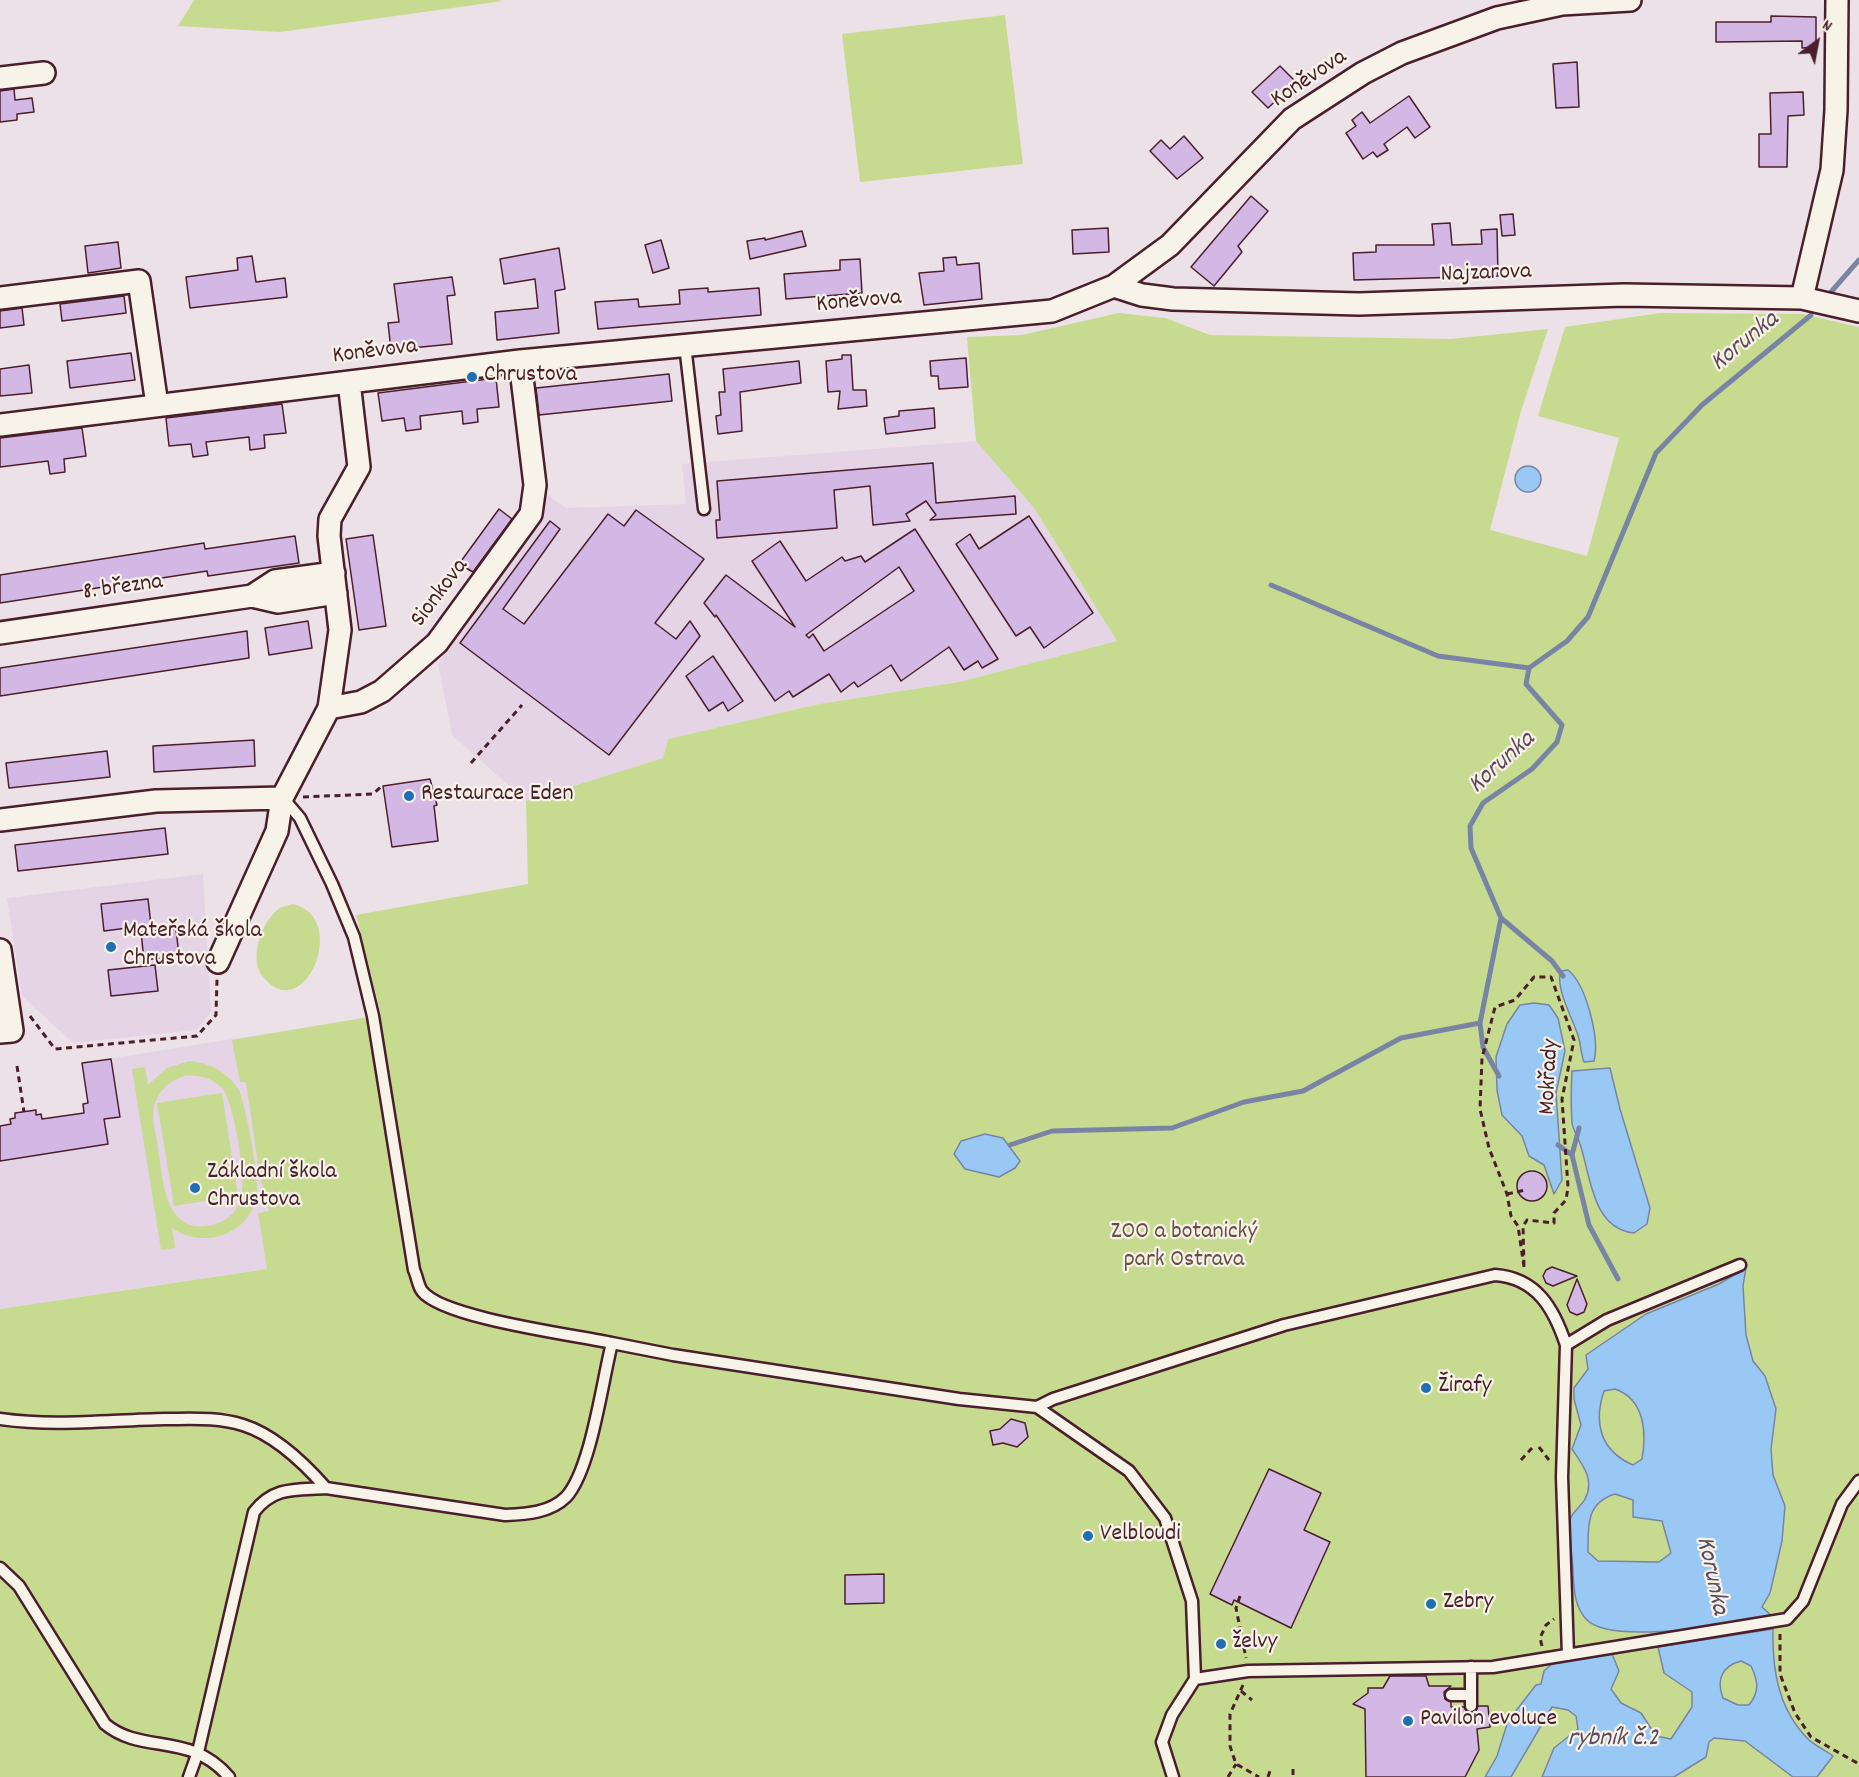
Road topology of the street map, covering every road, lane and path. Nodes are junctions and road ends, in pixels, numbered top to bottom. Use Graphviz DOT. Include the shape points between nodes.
graph roads {
  1 [pos="1630,0"];
  2 [pos="1837,0"];
  3 [pos="44,73"];
  4 [pos="0,78"];
  5 [pos="1114,286"];
  6 [pos="0,298"];
  7 [pos="1802,298"];
  8 [pos="1859,311"];
  9 [pos="685,345"];
  10 [pos="520,362"];
  11 [pos="349,382"];
  12 [pos="157,405"];
  13 [pos="0,425"];
  14 [pos="704,509"];
  15 [pos="335,583"];
  16 [pos="0,633"];
  17 [pos="522,705"];
  18 [pos="329,708"];
  19 [pos="471,763"];
  20 [pos="382,786"];
  21 [pos="282,798"];
  22 [pos="0,820"];
  23 [pos="0,950"];
  24 [pos="218,962"];
  25 [pos="30,1015"];
  26 [pos="6,1031"];
  27 [pos="17,1066"];
  28 [pos="24,1112"];
  29 [pos="1525,1190"];
  30 [pos="1508,1196"];
  31 [pos="1520,1226"];
  32 [pos="1740,1264"];
  33 [pos="612,1343"];
  34 [pos="1566,1345"];
  35 [pos="1037,1407"];
  36 [pos="0,1419"];
  37 [pos="1532,1448"];
  38 [pos="1521,1460"];
  39 [pos="1859,1481"];
  40 [pos="326,1488"];
  41 [pos="0,1568"];
  42 [pos="1567,1602"];
  43 [pos="1781,1620"];
  44 [pos="1569,1655"];
  45 [pos="1547,1659"];
  46 [pos="1471,1667"];
  47 [pos="1195,1679"];
  48 [pos="1241,1691"];
  49 [pos="1451,1695"];
  50 [pos="1252,1700"];
  51 [pos="198,1752"];
  52 [pos="1859,1764"];
  53 [pos="1271,1768"];
  54 [pos="1293,1769"];
  55 [pos="189,1777"];
  56 [pos="230,1777"];
  57 [pos="1173,1777"];
  58 [pos="1228,1777"];
  59 [pos="1259,1777"];
  60 [pos="1268,1777"];
  61 [pos="1293,1777"];
  1 -- 5 [label="street, Koněvova" via="1562,4 1497,18 1438,38 1363,73 1292,118 1170,245"];
  2 -- 7 [label="street" via="1832,170"];
  3 -- 4 [label="street"];
  5 -- 7 [label="street, Najzarova" via="1173,299 1359,304 1624,296"];
  5 -- 9 [label="street, Koněvova" via="1052,311"];
  6 -- 12 [label="street" via="139,281"];
  7 -- 8 [label="street, Najzarova"];
  9 -- 10 [label="street, Koněvova"];
  9 -- 14 [label="lane"];
  10 -- 11 [label="street, Koněvova"];
  10 -- 18 [label="street, Sionkova" via="535,485 531,514 438,643 382,692 361,702"];
  11 -- 12 [label="street, Koněvova"];
  11 -- 15 [label="street" via="359,467 330,519"];
  12 -- 13 [label="street, Koněvova"];
  15 -- 16 [label="street, 8. března" via="275,581 252,596"];
  15 -- 18 [label="street" via="340,630"];
  17 -- 19 [label="path"];
  18 -- 21 [label="street"];
  20 -- 21 [label="path" via="373,794"];
  21 -- 22 [label="street" via="156,801"];
  21 -- 24 [label="street" via="278,831"];
  21 -- 33 [label="lane" via="300,818 354,937 373,1016 414,1270 422,1292 451,1308 484,1317"];
  23 -- 26 [label="street"];
  24 -- 25 [label="path" via="216,1015 197,1036 56,1049"];
  27 -- 28 [label="path"];
  29 -- 30 [label="path"];
  30 -- 31 [label="path, Mokřady" via="1510,1216"];
  30 -- 31 [label="path, Mokřady" via="1489,1148 1480,1109 1482,1058 1495,1007 1515,1000 1534,977 1551,977 1574,1040 1562,1099 1568,1187 1566,1200 1554,1213 1554,1223 1527,1220"];
  31 -- 31 [label="path" via="1525,1273"];
  32 -- 34 [label="lane" via="1607,1320"];
  33 -- 35 [label="lane" via="959,1399"];
  33 -- 40 [label="lane" via="581,1472 565,1498 549,1508 505,1515"];
  34 -- 35 [label="lane" via="1556,1316 1535,1291 1510,1276 1495,1275 1284,1325"];
  34 -- 42 [label="lane" via="1562,1477"];
  35 -- 47 [label="lane" via="1129,1471 1165,1518 1192,1601"];
  36 -- 40 [label="lane" via="41,1424 213,1418 244,1425 274,1441"];
  37 -- 38 [label="path"];
  39 -- 43 [label="lane" via="1842,1504 1803,1601 1787,1619"];
  40 -- 51 [label="lane" via="273,1494 254,1512"];
  41 -- 51 [label="lane" via="19,1586 105,1724 132,1739"];
  42 -- 44 [label="lane"];
  42 -- 45 [label="path" via="1540,1638"];
  43 -- 44 [label="lane"];
  43 -- 52 [label="path" via="1780,1674 1795,1713 1810,1737"];
  44 -- 45 [label="lane"];
  45 -- 46 [label="lane"];
  46 -- 47 [label="lane" via="1248,1671"];
  46 -- 49 [label="lane" via="1471,1701"];
  47 -- 57 [label="lane" via="1172,1715 1162,1742"];
  48 -- 50 [label="path"];
  51 -- 55 [label="lane"];
  51 -- 56 [label="lane"];
  53 -- 60 [label="path"];
  54 -- 61 [label="path"];
  58 -- 59 [label="path" via="1236,1764"];
}
